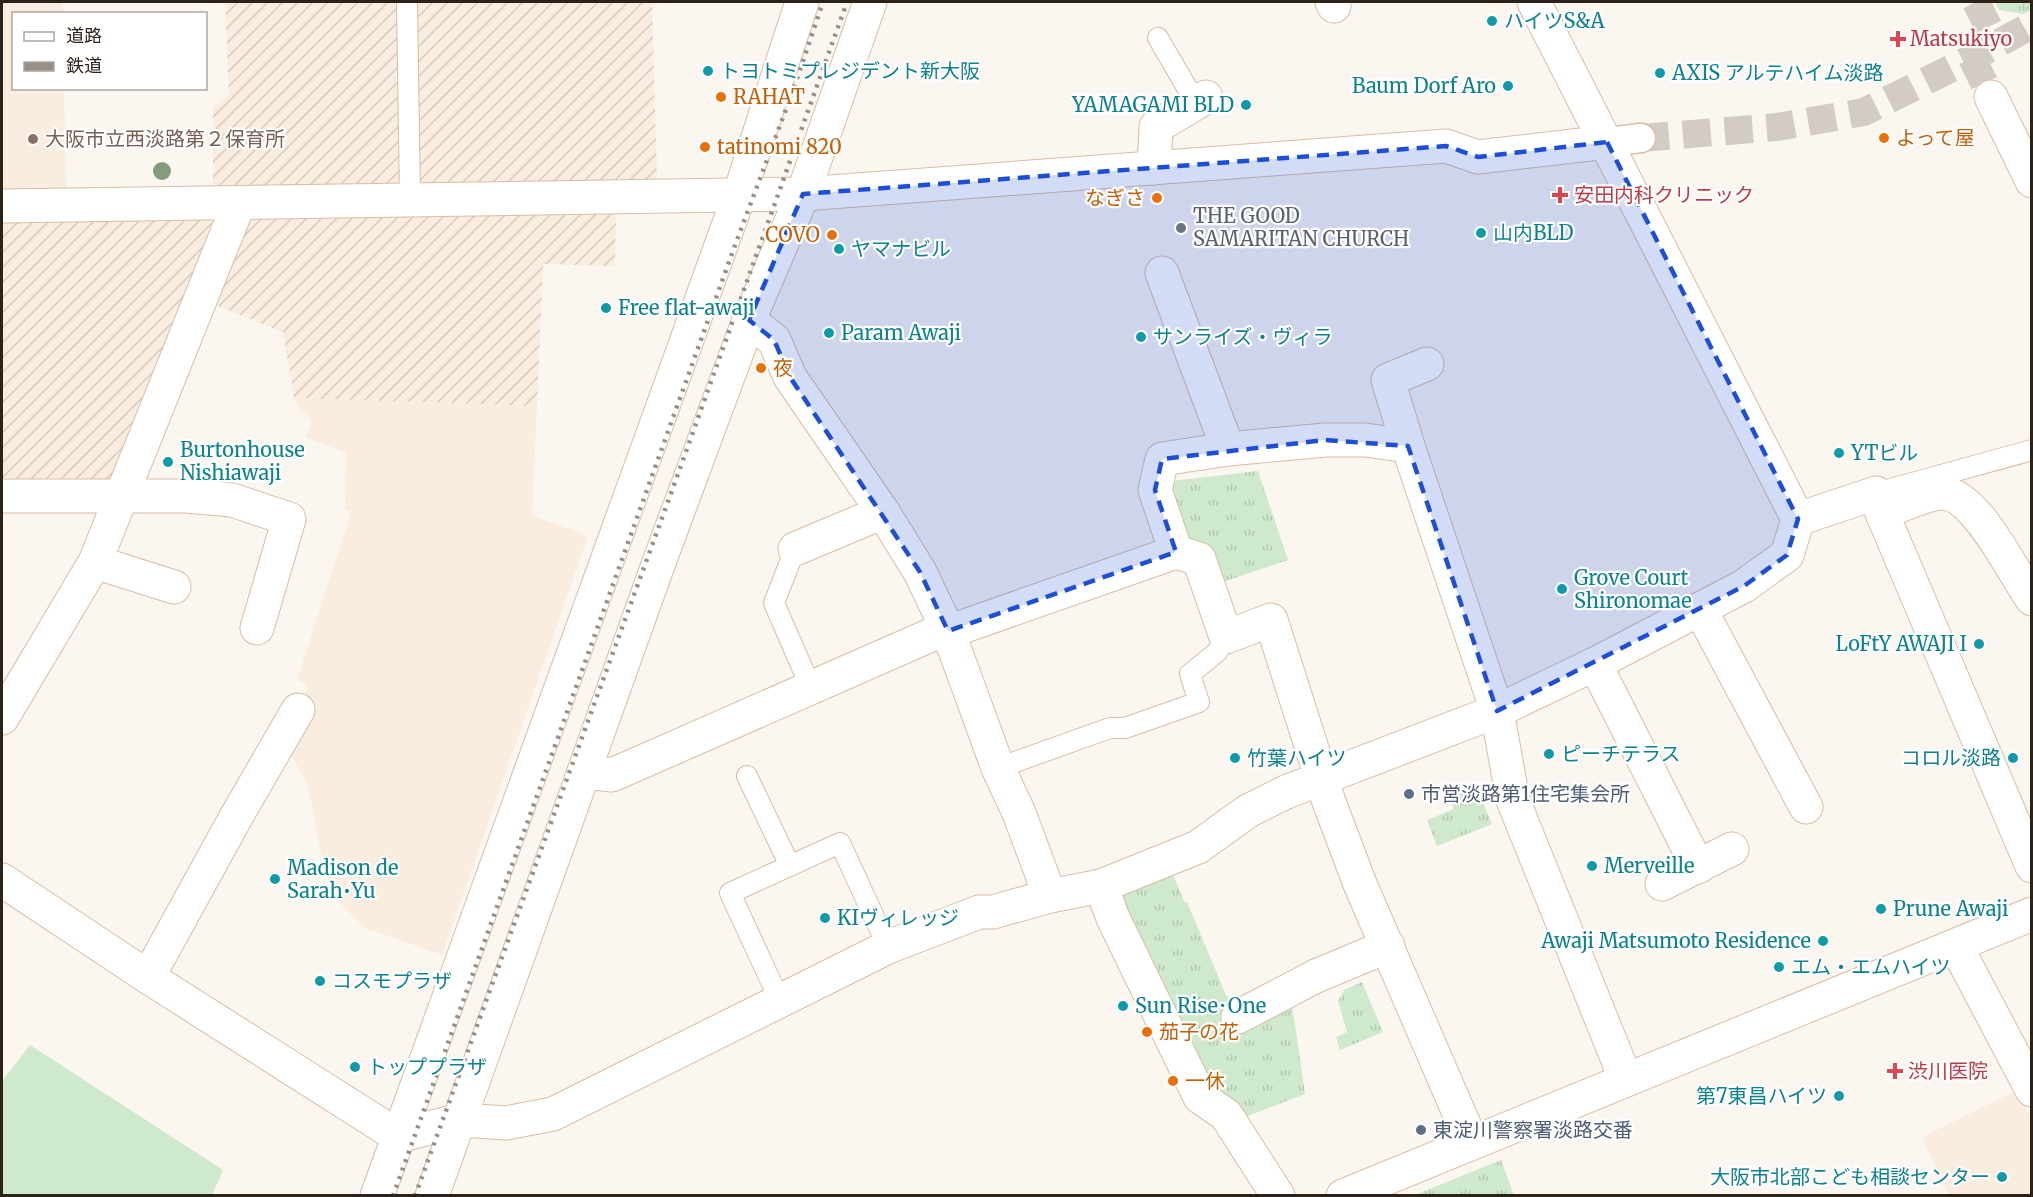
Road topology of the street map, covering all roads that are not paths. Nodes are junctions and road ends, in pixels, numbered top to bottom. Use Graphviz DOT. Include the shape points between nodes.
graph roads {
  1 [pos="407,2"];
  2 [pos="802,2"];
  3 [pos="870,2"];
  4 [pos="1534,2"];
  5 [pos="1158,38"];
  6 [pos="1991,97"];
  7 [pos="1201,100"];
  8 [pos="1641,138"];
  9 [pos="1607,142"];
  10 [pos="1154,168"];
  11 [pos="2031,181"];
  12 [pos="803,194"];
  13 [pos="739,196"];
  14 [pos="410,200"];
  15 [pos="239,203"];
  16 [pos="2,206"];
  17 [pos="1162,273"];
  18 [pos="749,320"];
  19 [pos="1427,364"];
  20 [pos="1408,446"];
  21 [pos="1228,449"];
  22 [pos="2031,450"];
  23 [pos="646,456"];
  24 [pos="693,472"];
  25 [pos="123,495"];
  26 [pos="2,496"];
  27 [pos="1879,503"];
  28 [pos="883,512"];
  29 [pos="1798,519"];
  30 [pos="795,549"];
  31 [pos="1176,552"];
  32 [pos="95,562"];
  33 [pos="174,587"];
  34 [pos="2031,599"];
  35 [pos="1700,609"];
  36 [pos="257,628"];
  37 [pos="948,631"];
  38 [pos="1226,637"];
  39 [pos="1595,664"];
  40 [pos="811,688"];
  41 [pos="298,710"];
  42 [pos="1497,711"];
  43 [pos="2,718"];
  44 [pos="998,768"];
  45 [pos="584,772"];
  46 [pos="747,776"];
  47 [pos="1322,778"];
  48 [pos="1806,807"];
  49 [pos="1732,849"];
  50 [pos="790,866"];
  51 [pos="2031,866"];
  52 [pos="1698,867"];
  53 [pos="2,880"];
  54 [pos="1662,884"];
  55 [pos="1101,886"];
  56 [pos="1050,896"];
  57 [pos="2031,914"];
  58 [pos="1388,946"];
  59 [pos="1956,946"];
  60 [pos="888,947"];
  61 [pos="148,977"];
  62 [pos="780,1000"];
  63 [pos="1238,1017"];
  64 [pos="1626,1080"];
  65 [pos="2031,1090"];
  66 [pos="460,1120"];
  67 [pos="398,1136"];
  68 [pos="1472,1143"];
  69 [pos="377,1196"];
  70 [pos="432,1196"];
  71 [pos="1278,1196"];
  72 [pos="1343,1196"];
  1 -- 14 [label="lane"];
  2 -- 13 [label="street"];
  3 -- 12 [label="street"];
  4 -- 9 [label="street"];
  5 -- 7 [label="lane"];
  6 -- 11 [label="street"];
  7 -- 10 [label="street" via="1156,127"];
  8 -- 9 [label="street"];
  9 -- 10 [label="street" via="1478,157 1446,146"];
  9 -- 29 [label="street"];
  10 -- 12 [label="street"];
  12 -- 13 [label="street"];
  12 -- 18 [label="street"];
  13 -- 14 [label="street"];
  13 -- 23 [label="street"];
  14 -- 15 [label="street"];
  15 -- 16 [label="street"];
  15 -- 25 [label="street"];
  17 -- 21 [label="street"];
  18 -- 24 [label="street"];
  18 -- 28 [label="street" via="774,340 790,377"];
  19 -- 20 [label="street" via="1389,380"];
  20 -- 21 [label="street" via="1325,440"];
  20 -- 42 [label="street"];
  21 -- 31 [label="street" via="1162,459 1155,490"];
  22 -- 27 [label="lane"];
  23 -- 24 [label="street"];
  23 -- 67 [label="street"];
  24 -- 45 [label="street"];
  25 -- 26 [label="street"];
  25 -- 32 [label="street"];
  25 -- 36 [label="street" via="232,500 289,519"];
  27 -- 29 [label="street"];
  27 -- 34 [label="street" via="1941,493 1963,500 1981,517"];
  27 -- 51 [label="street"];
  28 -- 30 [label="street"];
  28 -- 37 [label="street" via="920,572"];
  29 -- 35 [label="street" via="1787,555 1744,586"];
  30 -- 40 [label="lane" via="774,603"];
  31 -- 37 [label="street"];
  31 -- 38 [label="street" via="1199,559"];
  32 -- 33 [label="street"];
  32 -- 43 [label="street"];
  35 -- 39 [label="street"];
  35 -- 48 [label="street"];
  37 -- 40 [label="street"];
  37 -- 44 [label="street"];
  38 -- 44 [label="lane" via="1217,652 1190,674 1199,702 1125,728 1110,728"];
  38 -- 47 [label="street" via="1271,620"];
  39 -- 42 [label="street"];
  39 -- 52 [label="street"];
  40 -- 45 [label="street" via="612,775"];
  41 -- 61 [label="street"];
  42 -- 47 [label="street"];
  42 -- 64 [label="street" via="1513,800"];
  44 -- 56 [label="street"];
  45 -- 66 [label="street"];
  46 -- 50 [label="lane"];
  47 -- 55 [label="street" via="1248,811 1198,847"];
  47 -- 58 [label="street" via="1344,843"];
  49 -- 52 [label="street"];
  50 -- 60 [label="lane" via="840,843"];
  50 -- 62 [label="lane" via="730,893"];
  52 -- 54 [label="street"];
  53 -- 61 [label="street"];
  55 -- 56 [label="street"];
  55 -- 71 [label="street" via="1200,1097 1226,1115"];
  56 -- 60 [label="street" via="993,912 979,912"];
  57 -- 59 [label="street"];
  58 -- 63 [label="street" via="1316,976"];
  58 -- 68 [label="street"];
  59 -- 64 [label="street"];
  59 -- 65 [label="street"];
  60 -- 62 [label="street"];
  61 -- 67 [label="street"];
  62 -- 66 [label="street" via="553,1114 506,1123"];
  64 -- 68 [label="street"];
  66 -- 67 [label="street"];
  66 -- 70 [label="street"];
  67 -- 69 [label="street"];
  68 -- 72 [label="street"];
}
